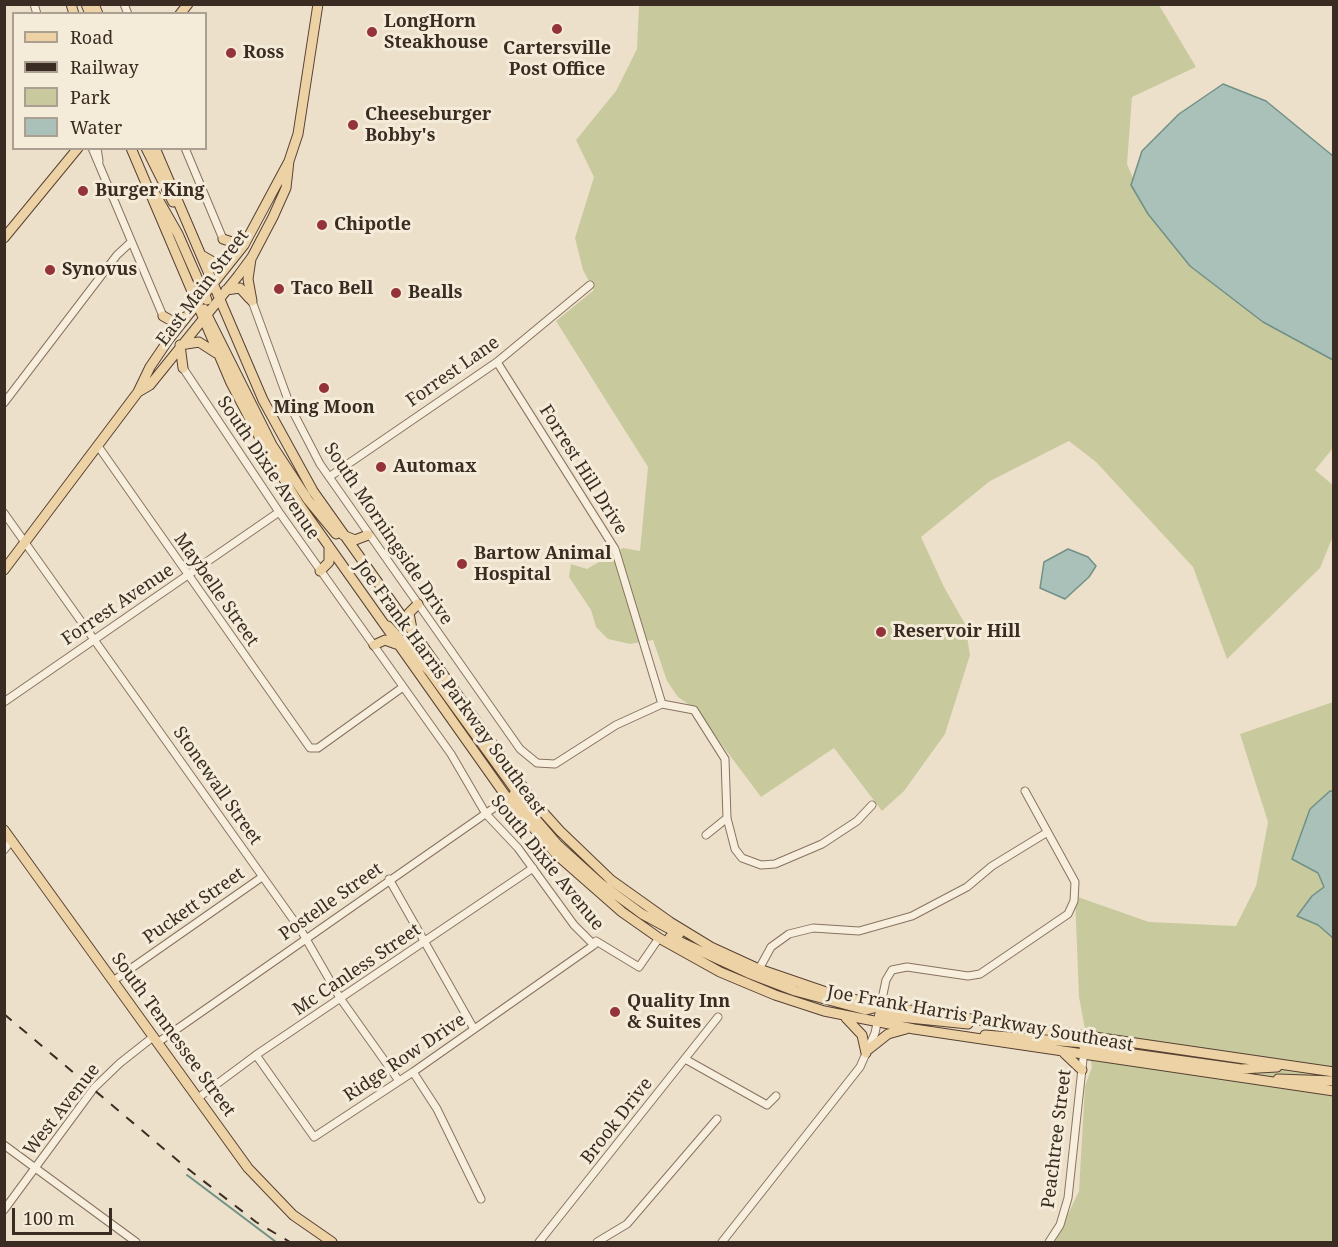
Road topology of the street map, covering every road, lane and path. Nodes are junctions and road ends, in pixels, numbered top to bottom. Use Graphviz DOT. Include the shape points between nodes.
graph roads {
  1 [pos="318,4"];
  2 [pos="68,150"];
  3 [pos="76,150"];
  4 [pos="93,150"];
  5 [pos="132,150"];
  6 [pos="147,150"];
  7 [pos="156,150"];
  8 [pos="185,150"];
  9 [pos="289,161"];
  10 [pos="60,170"];
  11 [pos="146,182"];
  12 [pos="183,216"];
  13 [pos="250,234"];
  14 [pos="4,238"];
  15 [pos="223,239"];
  16 [pos="130,243"];
  17 [pos="199,252"];
  18 [pos="252,257"];
  19 [pos="231,259"];
  20 [pos="590,285"];
  21 [pos="213,286"];
  22 [pos="226,290"];
  23 [pos="205,295"];
  24 [pos="219,298"];
  25 [pos="252,301"];
  26 [pos="197,304"];
  27 [pos="206,312"];
  28 [pos="163,316"];
  29 [pos="186,317"];
  30 [pos="169,339"];
  31 [pos="180,345"];
  32 [pos="219,357"];
  33 [pos="497,362"];
  34 [pos="164,367"];
  35 [pos="183,368"];
  36 [pos="138,392"];
  37 [pos="4,403"];
  38 [pos="98,446"];
  39 [pos="329,477"];
  40 [pos="279,512"];
  41 [pos="4,513"];
  42 [pos="342,535"];
  43 [pos="368,535"];
  44 [pos="25,542"];
  45 [pos="351,547"];
  46 [pos="329,549"];
  47 [pos="4,570"];
  48 [pos="320,571"];
  49 [pos="187,576"];
  50 [pos="418,604"];
  51 [pos="376,616"];
  52 [pos="94,639"];
  53 [pos="416,640"];
  54 [pos="396,644"];
  55 [pos="374,645"];
  56 [pos="403,687"];
  57 [pos="4,702"];
  58 [pos="662,704"];
  59 [pos="1025,791"];
  60 [pos="516,793"];
  61 [pos="872,805"];
  62 [pos="486,814"];
  63 [pos="727,818"];
  64 [pos="4,830"];
  65 [pos="1046,833"];
  66 [pos="706,835"];
  67 [pos="8,839"];
  68 [pos="4,850"];
  69 [pos="533,868"];
  70 [pos="262,877"];
  71 [pos="389,879"];
  72 [pos="648,930"];
  73 [pos="305,938"];
  74 [pos="659,938"];
  75 [pos="423,944"];
  76 [pos="594,945"];
  77 [pos="759,969"];
  78 [pos="113,981"];
  79 [pos="340,999"];
  80 [pos="880,1014"];
  81 [pos="841,1015"];
  82 [pos="718,1017"];
  83 [pos="474,1029"];
  84 [pos="914,1029"];
  85 [pos="958,1035"];
  86 [pos="155,1040"];
  87 [pos="1084,1045"];
  88 [pos="868,1051"];
  89 [pos="1062,1052"];
  90 [pos="256,1056"];
  91 [pos="685,1059"];
  92 [pos="1082,1070"];
  93 [pos="413,1072"];
  94 [pos="1334,1072"];
  95 [pos="399,1081"];
  96 [pos="1264,1081"];
  97 [pos="1334,1081"];
  98 [pos="1334,1091"];
  99 [pos="776,1096"];
  100 [pos="198,1098"];
  101 [pos="717,1119"];
  102 [pos="4,1145"];
  103 [pos="35,1167"];
  104 [pos="481,1199"];
  105 [pos="4,1210"];
  106 [pos="136,1242"];
  107 [pos="332,1242"];
  108 [pos="539,1242"];
  109 [pos="597,1242"];
  110 [pos="722,1242"];
  111 [pos="1048,1242"];
  1 -- 9 [label="main road, East Main Street" via="303,106"];
  2 -- 10 [label="main road"];
  3 -- 10 [label="main road"];
  4 -- 16 [label="street"];
  5 -- 11 [label="main road, Joe Frank Harris Parkway Southeast"];
  6 -- 12 [label="main road" via="165,190"];
  7 -- 12 [label="main road, Joe Frank Harris Parkway Southeast"];
  8 -- 15 [label="street"];
  9 -- 13 [label="main road, East Main Street"];
  9 -- 18 [label="main road, East Main Street" via="282,197"];
  10 -- 14 [label="main road"];
  11 -- 23 [label="main road" via="173,223"];
  11 -- 26 [label="main road, Joe Frank Harris Parkway Southeast"];
  12 -- 17 [label="main road, Joe Frank Harris Parkway Southeast"];
  13 -- 15 [label="main road" via="235,243"];
  13 -- 19 [label="main road, East Main Street"];
  15 -- 19 [label="main road"];
  16 -- 28 [label="street"];
  16 -- 37 [label="street"];
  17 -- 19 [label="main road" via="215,263"];
  17 -- 21 [label="main road, Joe Frank Harris Parkway Southeast"];
  18 -- 22 [label="main road, East Main Street"];
  18 -- 25 [label="main road" via="248,279"];
  19 -- 21 [label="main road, East Main Street"];
  20 -- 33 [label="street, Forrest Lane"];
  21 -- 23 [label="main road, East Main Street"];
  21 -- 24 [label="main road, Joe Frank Harris Parkway Southeast"];
  22 -- 24 [label="main road, East Main Street"];
  22 -- 25 [label="main road" via="240,288"];
  23 -- 26 [label="main road, East Main Street"];
  23 -- 27 [label="main road"];
  24 -- 27 [label="main road, East Main Street"];
  24 -- 42 [label="main road, Joe Frank Harris Parkway Southeast" via="278,430"];
  25 -- 39 [label="street, South Morningside Drive" via="291,408"];
  26 -- 27 [label="main road, Joe Frank Harris Parkway Southeast"];
  26 -- 29 [label="main road, East Main Street"];
  27 -- 31 [label="main road, East Main Street"];
  27 -- 32 [label="main road, Joe Frank Harris Parkway Southeast"];
  27 -- 45 [label="main road" via="280,459 321,517"];
  28 -- 29 [label="main road" via="172,321"];
  28 -- 30 [label="main road"];
  29 -- 30 [label="main road, East Main Street"];
  30 -- 36 [label="main road, East Main Street"];
  31 -- 32 [label="main road" via="199,342"];
  31 -- 34 [label="main road, East Main Street"];
  31 -- 35 [label="main road"];
  32 -- 46 [label="main road, Joe Frank Harris Parkway Southeast" via="266,450"];
  33 -- 39 [label="street, Forrest Lane"];
  33 -- 58 [label="street, Forrest Hill Drive" via="615,549"];
  34 -- 35 [label="main road" via="175,364"];
  34 -- 36 [label="main road, East Main Street" via="150,385"];
  35 -- 40 [label="street, South Dixie Avenue"];
  36 -- 38 [label="main road, East Main Street"];
  38 -- 44 [label="main road, East Main Street"];
  38 -- 49 [label="street, Maybelle Street"];
  39 -- 43 [label="street, South Morningside Drive"];
  40 -- 48 [label="street, South Dixie Avenue"];
  40 -- 49 [label="street, Forrest Avenue"];
  41 -- 44 [label="street, Stonewall Street"];
  42 -- 43 [label="main road" via="355,540"];
  42 -- 45 [label="main road, Joe Frank Harris Parkway Southeast"];
  43 -- 50 [label="street, South Morningside Drive"];
  44 -- 47 [label="main road, East Main Street"];
  44 -- 52 [label="street, Stonewall Street"];
  45 -- 53 [label="main road, Joe Frank Harris Parkway Southeast"];
  46 -- 48 [label="main road" via="329,562"];
  46 -- 51 [label="main road, Joe Frank Harris Parkway Southeast"];
  48 -- 55 [label="street, South Dixie Avenue"];
  49 -- 52 [label="street, Forrest Avenue"];
  49 -- 56 [label="street, Maybelle Street" via="312,749"];
  50 -- 53 [label="main road" via="410,610 409,617"];
  50 -- 58 [label="street, South Morningside Drive" via="520,749 537,763 560,762 616,725"];
  51 -- 54 [label="main road, Joe Frank Harris Parkway Southeast"];
  51 -- 60 [label="main road" via="430,672"];
  52 -- 57 [label="street, Forrest Avenue"];
  52 -- 70 [label="street, Stonewall Street"];
  53 -- 60 [label="main road, Joe Frank Harris Parkway Southeast"];
  54 -- 55 [label="main road" via="385,640"];
  54 -- 60 [label="main road, Joe Frank Harris Parkway Southeast"];
  55 -- 56 [label="street, South Dixie Avenue"];
  56 -- 62 [label="street, South Dixie Avenue" via="451,754"];
  58 -- 63 [label="street" via="694,710 725,759"];
  59 -- 65 [label="street"];
  60 -- 62 [label="street, Postelle Street"];
  60 -- 72 [label="main road, Joe Frank Harris Parkway Southeast" via="556,854"];
  60 -- 77 [label="main road, Joe Frank Harris Parkway Southeast" via="632,896 693,937"];
  61 -- 63 [label="street" via="857,821 822,844 775,864 760,865 742,858 735,849"];
  62 -- 69 [label="street, South Dixie Avenue"];
  62 -- 71 [label="street, Postelle Street"];
  63 -- 66 [label="street"];
  64 -- 67 [label="main road, South Tennessee Street"];
  65 -- 77 [label="street" via="992,866 967,887 912,916 858,931 813,928 789,934 771,947"];
  65 -- 80 [label="street" via="1075,882 1071,908 1063,918 974,976 896,968 886,980"];
  67 -- 68 [label="street"];
  67 -- 78 [label="main road, South Tennessee Street"];
  69 -- 75 [label="street, Mc Canless Street"];
  69 -- 76 [label="street, South Dixie Avenue" via="574,925"];
  70 -- 73 [label="street, Stonewall Street"];
  70 -- 78 [label="street, Puckett Street"];
  71 -- 73 [label="street, Postelle Street"];
  71 -- 75 [label="street"];
  72 -- 74 [label="main road, Joe Frank Harris Parkway Southeast"];
  72 -- 80 [label="main road" via="795,991"];
  73 -- 79 [label="street, Stonewall Street"];
  73 -- 86 [label="street, Postelle Street"];
  74 -- 76 [label="street, South Dixie Avenue" via="639,968 596,941"];
  74 -- 81 [label="main road, Joe Frank Harris Parkway Southeast" via="756,988"];
  75 -- 79 [label="street, Mc Canless Street"];
  75 -- 83 [label="street"];
  76 -- 83 [label="street, Ridge Row Drive"];
  77 -- 80 [label="main road, Joe Frank Harris Parkway Southeast"];
  78 -- 86 [label="main road, South Tennessee Street"];
  79 -- 90 [label="street, Mc Canless Street"];
  79 -- 95 [label="street, Stonewall Street"];
  80 -- 81 [label="main road, Joe Frank Harris Parkway Southeast"];
  80 -- 84 [label="main road, Joe Frank Harris Parkway Southeast"];
  80 -- 87 [label="main road, Joe Frank Harris Parkway Southeast" via="992,1022"];
  80 -- 88 [label="street"];
  81 -- 88 [label="main road" via="860,1031"];
  82 -- 91 [label="street, Brook Drive"];
  83 -- 93 [label="street, Ridge Row Drive"];
  84 -- 85 [label="main road, Joe Frank Harris Parkway Southeast"];
  84 -- 88 [label="main road" via="888,1034"];
  85 -- 87 [label="main road" via="1003,1035"];
  85 -- 89 [label="main road, Joe Frank Harris Parkway Southeast"];
  86 -- 100 [label="main road, South Tennessee Street"];
  86 -- 103 [label="street, West Avenue" via="120,1063 94,1088"];
  87 -- 89 [label="main road, Joe Frank Harris Parkway Southeast"];
  87 -- 92 [label="street, Peachtree Street"];
  87 -- 94 [label="main road" via="1241,1069 1291,1066"];
  87 -- 96 [label="main road, Joe Frank Harris Parkway Southeast"];
  88 -- 110 [label="street" via="845,1088"];
  89 -- 92 [label="main road"];
  90 -- 95 [label="street, Ridge Row Drive" via="314,1137"];
  90 -- 100 [label="street, Mc Canless Street"];
  91 -- 99 [label="street" via="767,1105"];
  91 -- 108 [label="street, Brook Drive"];
  92 -- 111 [label="street, Peachtree Street" via="1068,1198 1060,1225"];
  93 -- 95 [label="street, Ridge Row Drive"];
  93 -- 104 [label="street" via="437,1109"];
  96 -- 97 [label="main road"];
  96 -- 98 [label="main road, Joe Frank Harris Parkway Southeast"];
  100 -- 107 [label="main road, South Tennessee Street" via="268,1192"];
  101 -- 109 [label="street" via="627,1224"];
  102 -- 103 [label="street"];
  103 -- 105 [label="street, West Avenue"];
  103 -- 106 [label="street"];
}
